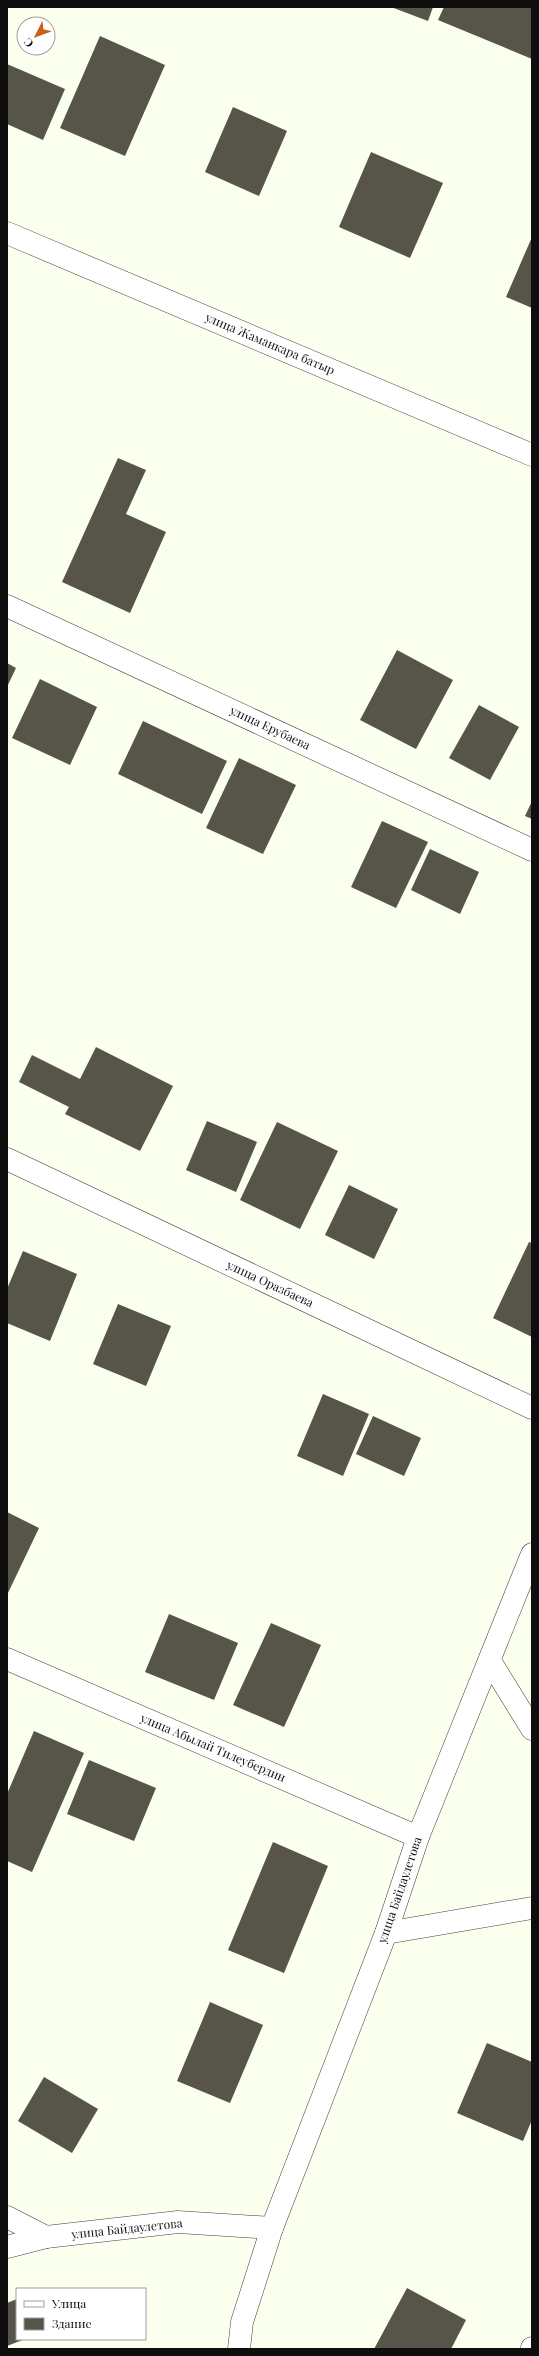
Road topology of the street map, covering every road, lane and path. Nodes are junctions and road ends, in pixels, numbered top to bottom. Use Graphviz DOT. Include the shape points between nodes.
graph roads {
  1 [pos="7,233"];
  2 [pos="532,455"];
  3 [pos="7,606"];
  4 [pos="532,850"];
  5 [pos="7,1159"];
  6 [pos="532,1408"];
  7 [pos="532,1554"];
  8 [pos="7,1659"];
  9 [pos="490,1661"];
  10 [pos="532,1729"];
  11 [pos="418,1836"];
  12 [pos="532,1908"];
  13 [pos="386,1933"];
  14 [pos="7,2217"];
  15 [pos="272,2228"];
  16 [pos="46,2237"];
  17 [pos="7,2247"];
  18 [pos="239,2349"];
  1 -- 2 [label="street, улица Жаманкара батыр"];
  3 -- 4 [label="street, улица Ерубаева"];
  5 -- 6 [label="street, улица Оразбаева"];
  7 -- 9 [label="street, улица Байдаулетова"];
  8 -- 11 [label="street, улица Абылай Тилеубердин"];
  9 -- 10 [label="street"];
  9 -- 11 [label="street, улица Байдаулетова"];
  11 -- 13 [label="street, улица Байдаулетова"];
  12 -- 13 [label="street"];
  13 -- 15 [label="street, улица Байдаулетова"];
  14 -- 16 [label="street"];
  15 -- 16 [label="street, улица Байдаулетова" via="178,2222"];
  15 -- 18 [label="street, улица Байдаулетова" via="242,2322"];
  16 -- 17 [label="street, улица Байдаулетова"];
}
